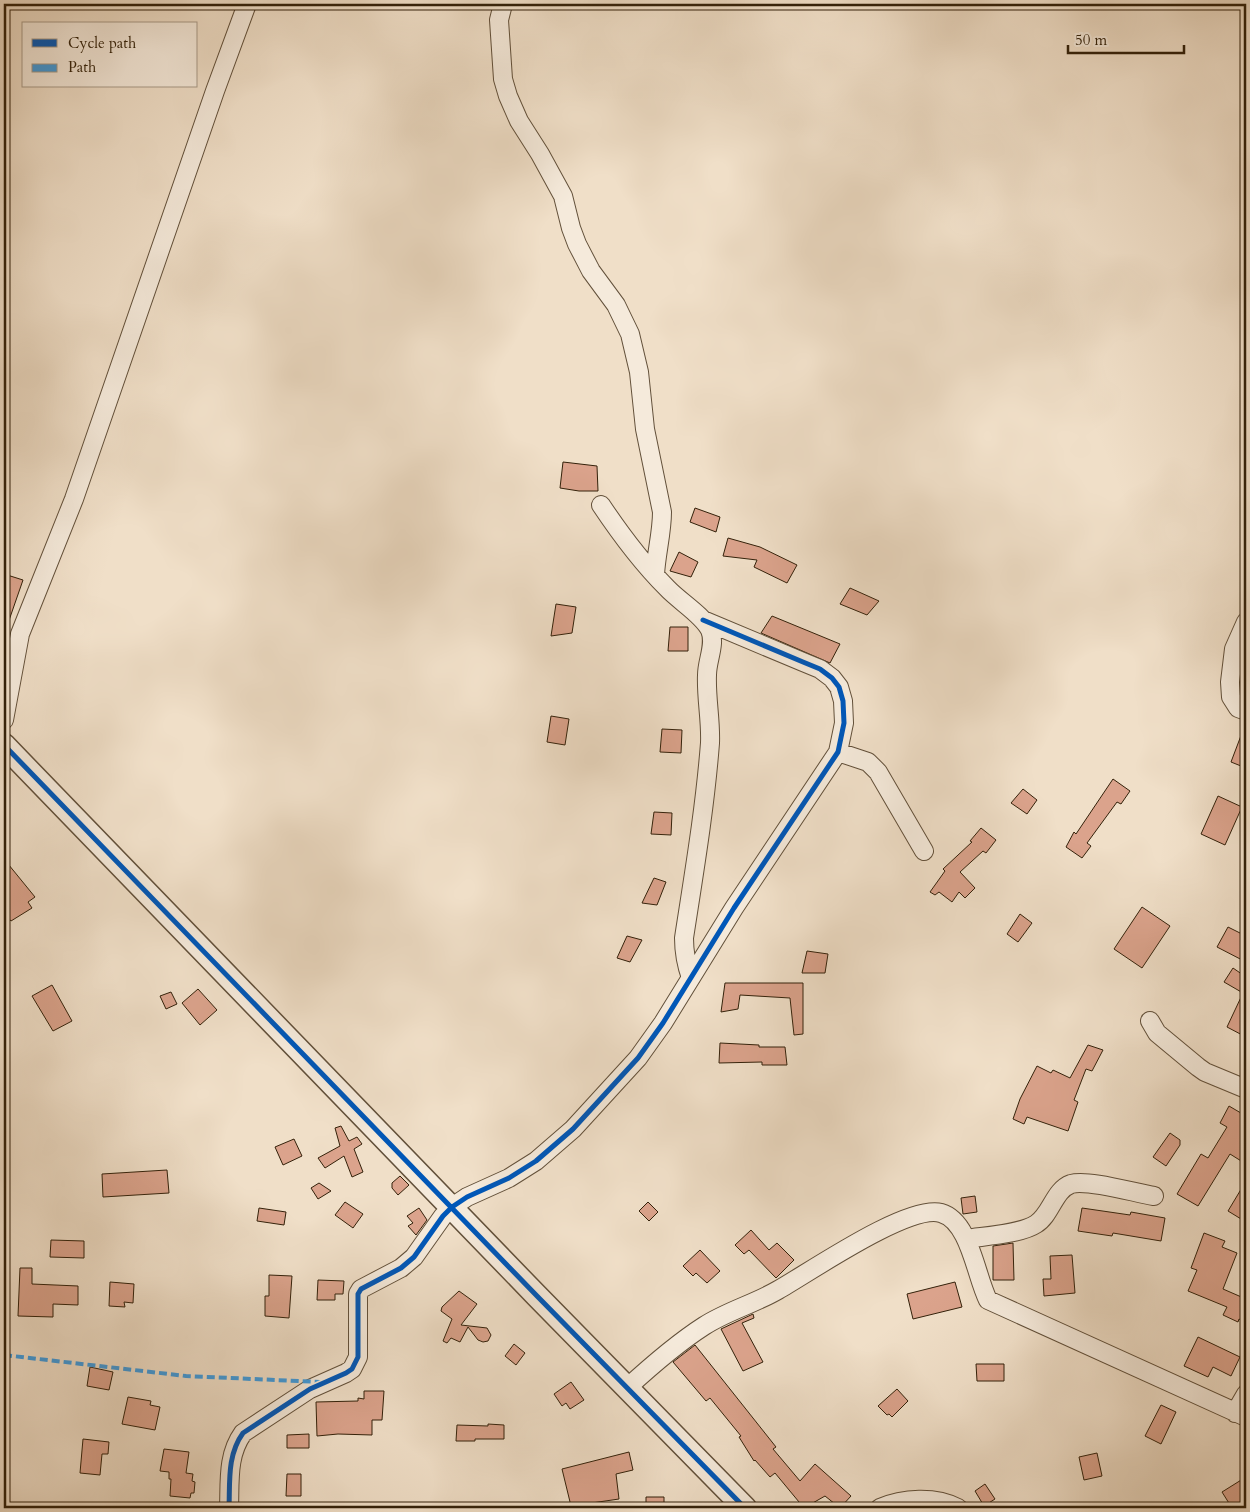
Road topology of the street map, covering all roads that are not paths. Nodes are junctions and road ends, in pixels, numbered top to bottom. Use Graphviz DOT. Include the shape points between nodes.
graph roads {
  1 [pos="247,4"];
  2 [pos="503,4"];
  3 [pos="601,505"];
  4 [pos="655,575"];
  5 [pos="703,620"];
  6 [pos="1246,622"];
  7 [pos="1246,711"];
  8 [pos="4,720"];
  9 [pos="4,745"];
  10 [pos="838,752"];
  11 [pos="924,852"];
  12 [pos="691,978"];
  13 [pos="1150,1021"];
  14 [pos="1246,1089"];
  15 [pos="1154,1196"];
  16 [pos="452,1207"];
  17 [pos="966,1239"];
  18 [pos="626,1388"];
  19 [pos="1246,1394"];
  20 [pos="1240,1415"];
  21 [pos="229,1508"];
  22 [pos="745,1508"];
  23 [pos="880,1508"];
  24 [pos="958,1508"];
  1 -- 8 [label="street" via="74,499 20,634"];
  2 -- 4 [label="street" via="498,20 503,79 508,96 563,196 577,244 616,305 630,334 662,512"];
  3 -- 4 [label="street"];
  4 -- 5 [label="street"];
  5 -- 10 [label="street" via="820,669 832,678 843,701 844,723"];
  5 -- 12 [label="street" via="709,628 712,642 707,671 710,741 684,938 686,965"];
  6 -- 7 [label="street" via="1234,649 1230,682 1231,697 1238,708"];
  9 -- 16 [label="street"];
  10 -- 11 [label="street" via="868,762 878,772"];
  10 -- 12 [label="street"];
  12 -- 16 [label="street" via="638,1058 573,1128 529,1165"];
  13 -- 14 [label="street" via="1157,1033 1205,1072"];
  15 -- 17 [label="street" via="1083,1183 1070,1185 1062,1190 1037,1224 1024,1230"];
  16 -- 18 [label="street"];
  16 -- 21 [label="street" via="414,1257 401,1268 360,1289 358,1357 352,1369 310,1389 242,1433 232,1454"];
  17 -- 18 [label="street" via="953,1220 941,1213 926,1213 892,1225 778,1290 705,1325"];
  17 -- 20 [label="street" via="988,1300"];
  18 -- 22 [label="street"];
  19 -- 20 [label="street"];
  23 -- 24 [label="street" via="919,1500 937,1501"];
}
